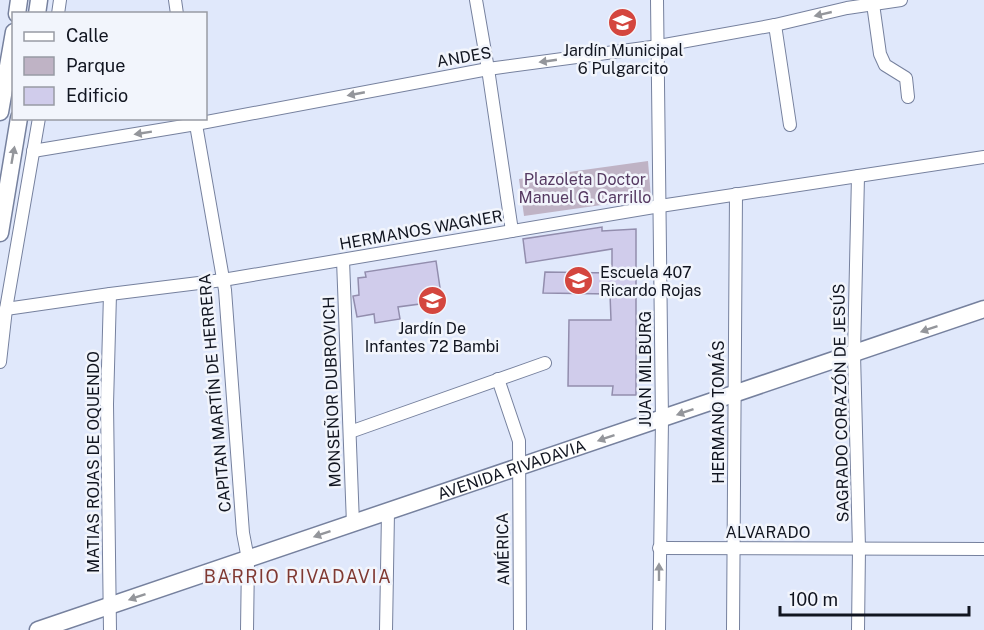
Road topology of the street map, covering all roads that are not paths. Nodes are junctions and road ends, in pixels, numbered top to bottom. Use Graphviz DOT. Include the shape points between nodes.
graph roads {
  1 [pos="476,0"];
  2 [pos="657,0"];
  3 [pos="901,0"];
  4 [pos="847,4"];
  5 [pos="873,4"];
  6 [pos="775,25"];
  7 [pos="12,43"];
  8 [pos="659,46"];
  9 [pos="488,69"];
  10 [pos="908,97"];
  11 [pos="0,112"];
  12 [pos="207,119"];
  13 [pos="19,120"];
  14 [pos="39,120"];
  15 [pos="196,121"];
  16 [pos="790,125"];
  17 [pos="33,151"];
  18 [pos="984,157"];
  19 [pos="858,176"];
  20 [pos="736,194"];
  21 [pos="660,206"];
  22 [pos="512,231"];
  23 [pos="0,233"];
  24 [pos="343,260"];
  25 [pos="223,280"];
  26 [pos="110,294"];
  27 [pos="6,309"];
  28 [pos="984,309"];
  29 [pos="854,354"];
  30 [pos="0,362"];
  31 [pos="545,363"];
  32 [pos="498,379"];
  33 [pos="735,395"];
  34 [pos="662,420"];
  35 [pos="350,432"];
  36 [pos="518,468"];
  37 [pos="388,512"];
  38 [pos="353,524"];
  39 [pos="659,548"];
  40 [pos="734,548"];
  41 [pos="859,548"];
  42 [pos="984,549"];
  43 [pos="248,559"];
  44 [pos="110,606"];
  45 [pos="38,630"];
  46 [pos="110,630"];
  47 [pos="247,630"];
  48 [pos="386,630"];
  49 [pos="520,630"];
  50 [pos="659,630"];
  51 [pos="733,630"];
  52 [pos="858,630"];
  1 -- 9 [label="street"];
  2 -- 8 [label="street, JUAN MILBURG"];
  3 -- 5 [label="street, ANDES"];
  4 -- 5 [label="street, ANDES"];
  4 -- 6 [label="street, ANDES, one-way"];
  5 -- 10 [label="street" via="880,54 885,65 906,78"];
  6 -- 8 [label="street, ANDES"];
  6 -- 16 [label="street"];
  7 -- 11 [label="main road"];
  8 -- 9 [label="street, ANDES, one-way"];
  8 -- 21 [label="street, JUAN MILBURG"];
  9 -- 12 [label="street, ANDES, one-way"];
  9 -- 22 [label="street"];
  23 -- 13 [label="main road, one-way"];
  14 -- 17 [label="street"];
  15 -- 17 [label="street, ANDES, one-way"];
  15 -- 25 [label="street, CAPITAN MARTÍN DE HERRERA"];
  17 -- 27 [label="street"];
  18 -- 19 [label="street, HERMANOS WAGNER"];
  19 -- 20 [label="street, HERMANOS WAGNER"];
  19 -- 29 [label="street, SAGRADO CORAZÓN DE JESÚS"];
  20 -- 21 [label="street, HERMANOS WAGNER"];
  20 -- 33 [label="street, HERMANO TOMÁS"];
  21 -- 22 [label="street, HERMANOS WAGNER"];
  21 -- 34 [label="street, JUAN MILBURG"];
  22 -- 24 [label="street, HERMANOS WAGNER"];
  24 -- 25 [label="street, HERMANOS WAGNER"];
  24 -- 35 [label="street, MONSEÑOR DUBROVICH"];
  25 -- 26 [label="street, HERMANOS WAGNER"];
  25 -- 43 [label="street, CAPITAN MARTÍN DE HERRERA"];
  26 -- 27 [label="street, HERMANOS WAGNER"];
  26 -- 44 [label="street, MATIAS ROJAS DE OQUENDO"];
  27 -- 30 [label="street"];
  28 -- 29 [label="main road, AVENIDA RIVADAVIA, one-way"];
  29 -- 33 [label="main road, AVENIDA RIVADAVIA"];
  29 -- 41 [label="street, SAGRADO CORAZÓN DE JESÚS"];
  31 -- 32 [label="street"];
  32 -- 35 [label="street"];
  32 -- 36 [label="street, AMÉRICA" via="519,441"];
  33 -- 34 [label="main road, AVENIDA RIVADAVIA, one-way"];
  33 -- 40 [label="street, HERMANO TOMÁS"];
  34 -- 36 [label="main road, AVENIDA RIVADAVIA, one-way"];
  34 -- 39 [label="street, JUAN MILBURG"];
  35 -- 38 [label="street, MONSEÑOR DUBROVICH"];
  36 -- 37 [label="main road, AVENIDA RIVADAVIA"];
  36 -- 49 [label="street, AMÉRICA"];
  37 -- 38 [label="main road, AVENIDA RIVADAVIA"];
  37 -- 48 [label="street"];
  38 -- 43 [label="main road, AVENIDA RIVADAVIA, one-way"];
  39 -- 40 [label="street, ALVARADO"];
  50 -- 39 [label="street, JUAN MILBURG, one-way"];
  40 -- 41 [label="street, ALVARADO"];
  40 -- 51 [label="street, HERMANO TOMÁS"];
  41 -- 42 [label="street, ALVARADO"];
  41 -- 52 [label="street, SAGRADO CORAZÓN DE JESÚS"];
  43 -- 44 [label="main road, AVENIDA RIVADAVIA, one-way"];
  43 -- 47 [label="street, CAPITAN MARTÍN DE HERRERA"];
  44 -- 45 [label="main road, AVENIDA RIVADAVIA"];
  44 -- 46 [label="street, MATIAS ROJAS DE OQUENDO"];
}
